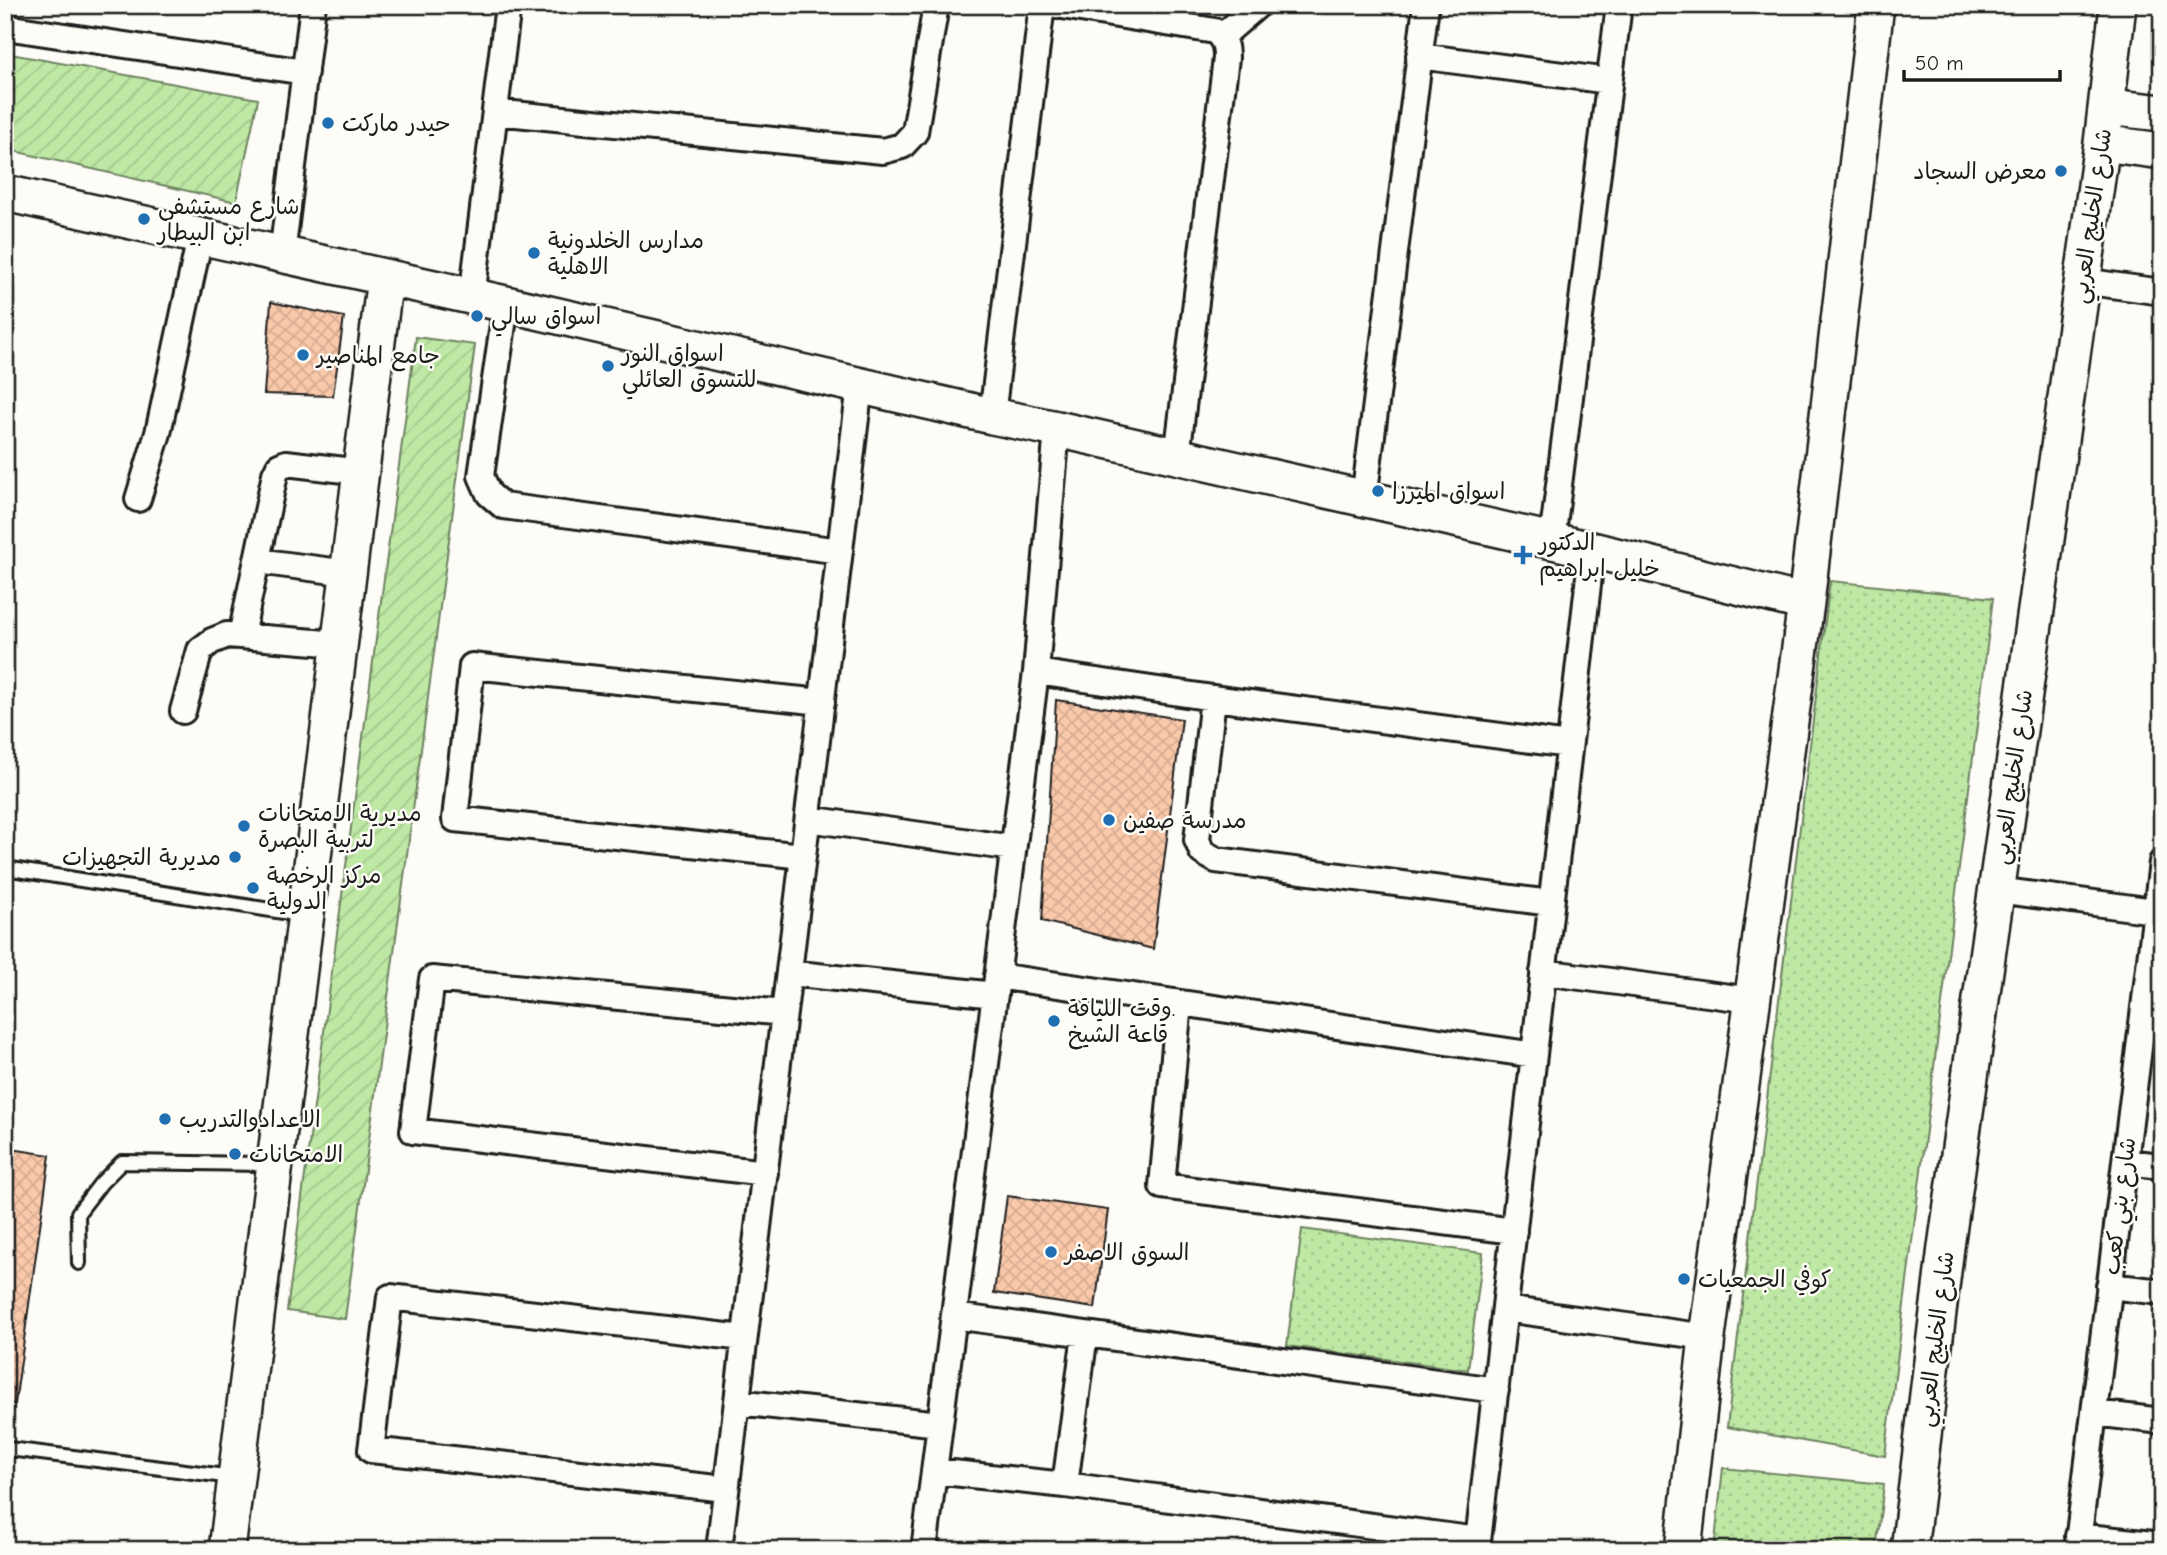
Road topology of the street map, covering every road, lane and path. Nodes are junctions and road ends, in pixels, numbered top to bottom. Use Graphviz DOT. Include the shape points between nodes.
graph roads {
  1 [pos="313,5"];
  2 [pos="508,5"];
  3 [pos="936,5"];
  4 [pos="1042,5"];
  5 [pos="1056,5"];
  6 [pos="1258,5"];
  7 [pos="1426,5"];
  8 [pos="1619,5"];
  9 [pos="2118,5"];
  10 [pos="1872,6"];
  11 [pos="5,27"];
  12 [pos="1221,37"];
  13 [pos="1419,56"];
  14 [pos="305,72"];
  15 [pos="1609,81"];
  16 [pos="2107,107"];
  17 [pos="495,112"];
  18 [pos="2162,113"];
  19 [pos="2102,143"];
  20 [pos="2162,151"];
  21 [pos="5,193"];
  22 [pos="200,237"];
  23 [pos="282,255"];
  24 [pos="385,277"];
  25 [pos="2082,281"];
  26 [pos="2162,292"];
  27 [pos="472,298"];
  28 [pos="506,304"];
  29 [pos="860,385"];
  30 [pos="992,416"];
  31 [pos="1057,429"];
  32 [pos="1177,456"];
  33 [pos="361,472"];
  34 [pos="138,499"];
  35 [pos="1364,499"];
  36 [pos="1552,541"];
  37 [pos="1592,550"];
  38 [pos="840,551"];
  39 [pos="257,561"];
  40 [pos="348,573"];
  41 [pos="1806,603"];
  42 [pos="241,636"];
  43 [pos="340,644"];
  44 [pos="1036,672"];
  45 [pos="1213,698"];
  46 [pos="822,702"];
  47 [pos="183,711"];
  48 [pos="1569,745"];
  49 [pos="808,819"];
  50 [pos="1013,848"];
  51 [pos="803,856"];
  52 [pos="2162,862"];
  53 [pos="5,868"];
  54 [pos="1997,890"];
  55 [pos="1552,903"];
  56 [pos="2159,912"];
  57 [pos="306,915"];
  58 [pos="1543,972"];
  59 [pos="789,973"];
  60 [pos="996,986"];
  61 [pos="1752,1000"];
  62 [pos="1179,1003"];
  63 [pos="784,1013"];
  64 [pos="2151,1038"];
  65 [pos="1534,1055"];
  66 [pos="2125,1162"];
  67 [pos="275,1164"];
  68 [pos="2162,1166"];
  69 [pos="765,1173"];
  70 [pos="1514,1231"];
  71 [pos="79,1263"];
  72 [pos="2109,1286"];
  73 [pos="2162,1292"];
  74 [pos="1505,1309"];
  75 [pos="954,1315"];
  76 [pos="1085,1334"];
  77 [pos="1707,1337"];
  78 [pos="744,1338"];
  79 [pos="1496,1390"];
  80 [pos="737,1402"];
  81 [pos="2094,1413"];
  82 [pos="2162,1421"];
  83 [pos="940,1424"];
  84 [pos="9,1450"];
  85 [pos="934,1471"];
  86 [pos="236,1478"];
  87 [pos="1065,1485"];
  88 [pos="726,1489"];
  89 [pos="2077,1543"];
  90 [pos="1478,1545"];
  91 [pos="2162,1545"];
  92 [pos="227,1550"];
  93 [pos="719,1550"];
  94 [pos="924,1550"];
  95 [pos="1683,1550"];
  96 [pos="1909,1550"];
  1 -- 14 [label="street"];
  2 -- 17 [label="street"];
  3 -- 17 [label="street" via="915,132 902,146 883,151"];
  4 -- 30 [label="street"];
  5 -- 12 [label="street" via="1214,31"];
  6 -- 12 [label="street"];
  7 -- 13 [label="street"];
  8 -- 15 [label="street"];
  9 -- 16 [label="main road, شارع الخليج العربي"];
  10 -- 41 [label="main road"];
  11 -- 14 [label="street"];
  12 -- 32 [label="street" via="1226,58"];
  13 -- 15 [label="street"];
  13 -- 35 [label="street"];
  14 -- 23 [label="street"];
  15 -- 36 [label="street"];
  16 -- 18 [label="main road"];
  16 -- 19 [label="main road, شارع الخليج العربي"];
  17 -- 27 [label="street"];
  19 -- 20 [label="main road"];
  19 -- 25 [label="main road, شارع الخليج العربي"];
  21 -- 22 [label="main road"];
  22 -- 23 [label="main road"];
  22 -- 34 [label="street" via="158,433"];
  23 -- 24 [label="main road"];
  24 -- 27 [label="main road"];
  24 -- 33 [label="main road"];
  25 -- 26 [label="street"];
  25 -- 54 [label="main road, شارع الخليج العربي"];
  27 -- 28 [label="main road"];
  28 -- 29 [label="main road"];
  28 -- 38 [label="street" via="481,476 489,494 502,506"];
  29 -- 30 [label="main road"];
  29 -- 38 [label="street"];
  30 -- 31 [label="main road"];
  31 -- 32 [label="main road"];
  31 -- 44 [label="street"];
  32 -- 35 [label="main road"];
  33 -- 39 [label="street" via="286,463 279,466"];
  33 -- 40 [label="main road"];
  35 -- 36 [label="main road"];
  36 -- 37 [label="main road"];
  37 -- 41 [label="main road"];
  37 -- 48 [label="street"];
  38 -- 46 [label="street"];
  39 -- 40 [label="street"];
  39 -- 42 [label="street"];
  40 -- 43 [label="main road"];
  41 -- 61 [label="main road"];
  42 -- 43 [label="street"];
  42 -- 47 [label="street" via="227,635 200,650"];
  43 -- 57 [label="main road"];
  44 -- 45 [label="street"];
  44 -- 50 [label="street"];
  45 -- 48 [label="street"];
  45 -- 55 [label="street" via="1197,841 1202,852 1216,860"];
  46 -- 49 [label="street"];
  46 -- 51 [label="street" via="472,666 455,819"];
  48 -- 55 [label="street"];
  49 -- 50 [label="street"];
  49 -- 51 [label="street"];
  50 -- 60 [label="street"];
  51 -- 59 [label="street"];
  52 -- 56 [label="street, شارع بني كعب"];
  53 -- 57 [label="lane"];
  54 -- 56 [label="street"];
  54 -- 96 [label="main road, شارع الخليج العربي"];
  55 -- 58 [label="street"];
  56 -- 64 [label="street, شارع بني كعب"];
  57 -- 67 [label="main road"];
  58 -- 61 [label="street"];
  58 -- 65 [label="street"];
  59 -- 60 [label="street"];
  59 -- 63 [label="street"];
  60 -- 62 [label="street"];
  60 -- 75 [label="street"];
  61 -- 77 [label="main road"];
  62 -- 65 [label="street"];
  62 -- 70 [label="street" via="1162,1186"];
  63 -- 69 [label="street"];
  63 -- 69 [label="street" via="432,979 413,1131"];
  64 -- 66 [label="street, شارع بني كعب"];
  65 -- 70 [label="street"];
  66 -- 68 [label="street"];
  66 -- 72 [label="street, شارع بني كعب"];
  67 -- 71 [label="lane" via="122,1162 78,1213"];
  67 -- 86 [label="main road"];
  69 -- 78 [label="street"];
  70 -- 74 [label="street"];
  72 -- 73 [label="street"];
  72 -- 81 [label="street, شارع بني كعب"];
  74 -- 77 [label="street"];
  74 -- 79 [label="street"];
  75 -- 76 [label="street"];
  75 -- 83 [label="street"];
  76 -- 79 [label="street"];
  76 -- 87 [label="street"];
  77 -- 95 [label="main road"];
  78 -- 80 [label="street"];
  78 -- 88 [label="street" via="390,1297 371,1450"];
  79 -- 90 [label="street"];
  80 -- 83 [label="street"];
  80 -- 88 [label="street"];
  81 -- 82 [label="street"];
  81 -- 89 [label="street, شارع بني كعب"];
  83 -- 85 [label="street"];
  84 -- 86 [label="lane"];
  85 -- 87 [label="street"];
  85 -- 94 [label="street"];
  86 -- 92 [label="main road"];
  87 -- 90 [label="street"];
  88 -- 93 [label="street"];
  89 -- 91 [label="street"];
}
